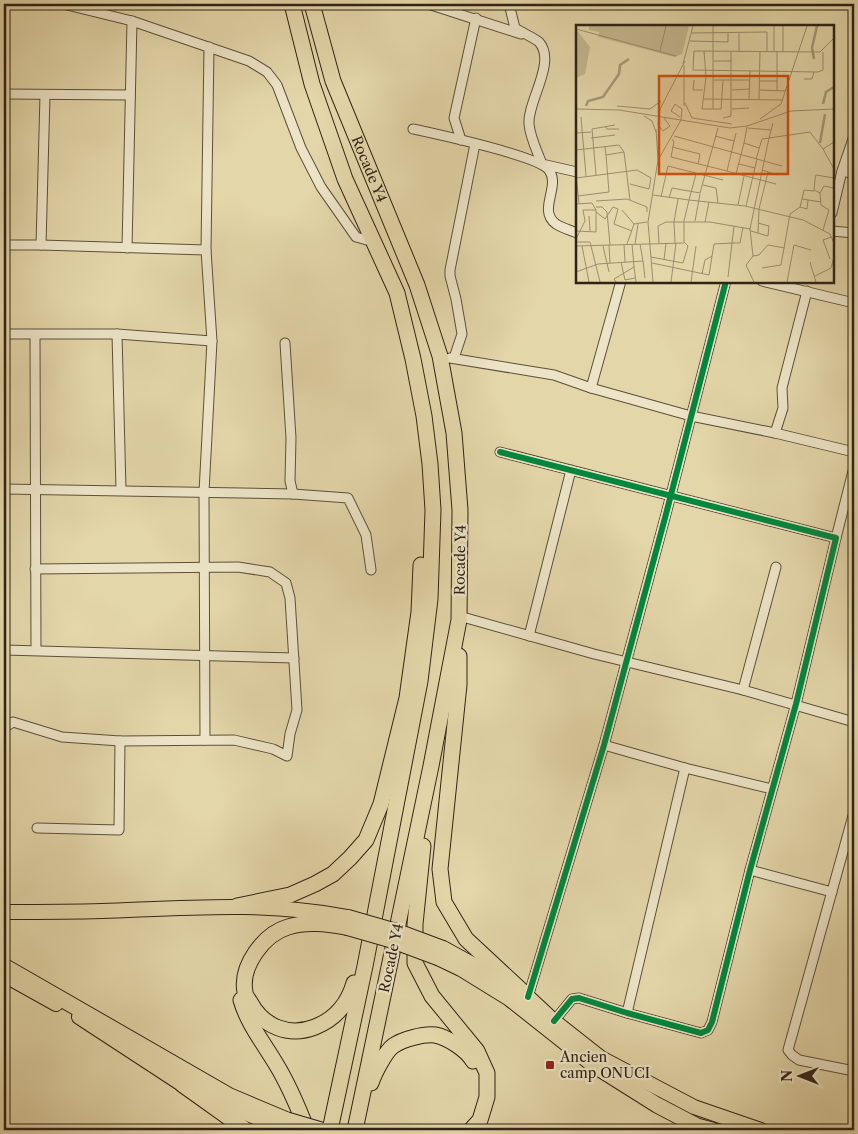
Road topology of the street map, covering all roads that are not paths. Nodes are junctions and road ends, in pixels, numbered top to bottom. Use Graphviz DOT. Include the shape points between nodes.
graph roads {
  1 [pos="63,4"];
  2 [pos="292,4"];
  3 [pos="312,4"];
  4 [pos="428,4"];
  5 [pos="509,4"];
  6 [pos="476,18"];
  7 [pos="132,21"];
  8 [pos="528,37"];
  9 [pos="209,47"];
  10 [pos="4,94"];
  11 [pos="45,95"];
  12 [pos="130,95"];
  13 [pos="413,129"];
  14 [pos="854,136"];
  15 [pos="460,140"];
  16 [pos="475,144"];
  17 [pos="542,164"];
  18 [pos="842,171"];
  19 [pos="576,172"];
  20 [pos="854,174"];
  21 [pos="833,209"];
  22 [pos="833,231"];
  23 [pos="576,233"];
  24 [pos="854,233"];
  25 [pos="374,242"];
  26 [pos="4,245"];
  27 [pos="41,245"];
  28 [pos="127,248"];
  29 [pos="206,250"];
  30 [pos="621,282"];
  31 [pos="726,282"];
  32 [pos="766,282"];
  33 [pos="807,291"];
  34 [pos="854,303"];
  35 [pos="4,334"];
  36 [pos="117,334"];
  37 [pos="35,335"];
  38 [pos="212,341"];
  39 [pos="285,343"];
  40 [pos="447,357"];
  41 [pos="591,388"];
  42 [pos="424,416"];
  43 [pos="691,416"];
  44 [pos="776,433"];
  45 [pos="500,452"];
  46 [pos="854,452"];
  47 [pos="854,467"];
  48 [pos="571,470"];
  49 [pos="4,490"];
  50 [pos="36,490"];
  51 [pos="121,490"];
  52 [pos="204,492"];
  53 [pos="293,494"];
  54 [pos="671,497"];
  55 [pos="836,538"];
  56 [pos="776,567"];
  57 [pos="204,568"];
  58 [pos="35,569"];
  59 [pos="370,570"];
  60 [pos="459,618"];
  61 [pos="529,636"];
  62 [pos="4,650"];
  63 [pos="36,650"];
  64 [pos="206,654"];
  65 [pos="294,658"];
  66 [pos="626,662"];
  67 [pos="743,690"];
  68 [pos="796,704"];
  69 [pos="854,722"];
  70 [pos="4,728"];
  71 [pos="205,740"];
  72 [pos="120,741"];
  73 [pos="604,744"];
  74 [pos="430,766"];
  75 [pos="685,768"];
  76 [pos="772,789"];
  77 [pos="854,812"];
  78 [pos="37,828"];
  79 [pos="750,870"];
  80 [pos="832,892"];
  81 [pos="237,906"];
  82 [pos="4,912"];
  83 [pos="333,914"];
  84 [pos="374,915"];
  85 [pos="347,922"];
  86 [pos="441,953"];
  87 [pos="4,966"];
  88 [pos="4,975"];
  89 [pos="525,995"];
  90 [pos="627,1013"];
  91 [pos="554,1021"];
  92 [pos="854,1071"];
  93 [pos="183,1085"];
  94 [pos="283,1126"];
  95 [pos="246,1130"];
  96 [pos="307,1130"];
  97 [pos="321,1130"];
  98 [pos="330,1130"];
  99 [pos="356,1130"];
  100 [pos="460,1130"];
  101 [pos="471,1130"];
  102 [pos="712,1130"];
  103 [pos="761,1130"];
  1 -- 7 [label="street"];
  2 -- 25 [label="highway, Rocade Y4" via="312,84 345,179"];
  3 -- 40 [label="highway, Rocade Y4" via="333,81"];
  4 -- 6 [label="street"];
  5 -- 8 [label="street" via="515,28"];
  6 -- 8 [label="street"];
  6 -- 15 [label="street" via="454,118"];
  7 -- 9 [label="street"];
  7 -- 12 [label="street"];
  8 -- 17 [label="street" via="538,42 544,54 529,123"];
  9 -- 25 [label="street" via="249,61 273,78 321,187 356,237"];
  9 -- 29 [label="street"];
  10 -- 11 [label="street"];
  11 -- 12 [label="street"];
  11 -- 27 [label="street"];
  12 -- 28 [label="street"];
  13 -- 15 [label="street"];
  14 -- 18 [label="street"];
  15 -- 16 [label="street"];
  16 -- 17 [label="street"];
  16 -- 40 [label="street" via="450,270 462,334"];
  17 -- 19 [label="street"];
  17 -- 23 [label="street" via="548,169 553,182 547,211 550,218"];
  18 -- 20 [label="street"];
  18 -- 21 [label="street"];
  22 -- 24 [label="street"];
  25 -- 42 [label="highway, Rocade Y4" via="396,293"];
  26 -- 27 [label="street"];
  27 -- 28 [label="street"];
  28 -- 29 [label="street"];
  29 -- 38 [label="street"];
  30 -- 41 [label="street"];
  31 -- 43 [label="street"];
  32 -- 33 [label="street"];
  33 -- 34 [label="street"];
  33 -- 44 [label="street" via="782,388 783,408"];
  35 -- 37 [label="street"];
  36 -- 37 [label="street"];
  36 -- 38 [label="street"];
  36 -- 51 [label="street"];
  37 -- 50 [label="street"];
  38 -- 52 [label="street"];
  39 -- 53 [label="street"];
  40 -- 41 [label="street" via="554,375"];
  40 -- 60 [label="highway, Rocade Y4" via="460,510"];
  41 -- 43 [label="street"];
  42 -- 81 [label="highway" via="418,612 407,698 381,804 366,840 333,874 290,895"];
  42 -- 84 [label="highway, Rocade Y4" via="432,510 430,599 420,681"];
  43 -- 44 [label="street"];
  43 -- 54 [label="street"];
  44 -- 46 [label="street"];
  45 -- 48 [label="street"];
  47 -- 55 [label="street"];
  48 -- 54 [label="street"];
  48 -- 61 [label="street"];
  49 -- 50 [label="street"];
  50 -- 51 [label="street"];
  50 -- 58 [label="street"];
  51 -- 52 [label="street"];
  52 -- 53 [label="street"];
  52 -- 57 [label="street"];
  53 -- 59 [label="street" via="348,498 366,535"];
  54 -- 55 [label="street"];
  54 -- 66 [label="street"];
  55 -- 68 [label="street"];
  56 -- 67 [label="street"];
  57 -- 58 [label="street"];
  57 -- 64 [label="street"];
  57 -- 65 [label="street" via="270,572 286,583"];
  58 -- 63 [label="street"];
  60 -- 61 [label="street"];
  60 -- 74 [label="highway, Rocade Y4"];
  60 -- 89 [label="highway" via="459,685 440,869 444,902 466,939"];
  61 -- 66 [label="street"];
  62 -- 63 [label="street"];
  63 -- 64 [label="street"];
  64 -- 65 [label="street"];
  64 -- 71 [label="street"];
  65 -- 71 [label="street" via="297,710 287,756 273,749 234,740"];
  66 -- 67 [label="street"];
  66 -- 73 [label="street"];
  67 -- 68 [label="street"];
  68 -- 69 [label="street"];
  68 -- 76 [label="street"];
  70 -- 72 [label="street" via="13,722 62,737"];
  71 -- 72 [label="street"];
  72 -- 78 [label="street" via="119,830"];
  73 -- 75 [label="street"];
  73 -- 89 [label="street"];
  74 -- 99 [label="highway, Rocade Y4"];
  74 -- 101 [label="highway" via="415,924 415,963 432,996 476,1051 486,1073 487,1096 480,1120"];
  75 -- 76 [label="street"];
  75 -- 90 [label="street"];
  76 -- 79 [label="street"];
  77 -- 80 [label="street"];
  79 -- 80 [label="street"];
  79 -- 90 [label="street" via="708,1030 701,1033"];
  80 -- 92 [label="street" via="788,1050 799,1060"];
  81 -- 82 [label="main road"];
  81 -- 83 [label="main road"];
  83 -- 85 [label="main road"];
  83 -- 96 [label="highway" via="287,920 260,934 245,953 239,976 239,993 245,1012 290,1089"];
  84 -- 85 [label="highway" via="350,997 338,1013 306,1030 270,1026 254,1010 245,992 252,957 265,939 287,927"];
  84 -- 98 [label="highway, Rocade Y4"];
  85 -- 86 [label="highway, bridge" via="388,939"];
  86 -- 89 [label="main road"];
  86 -- 102 [label="highway" via="509,998 595,1066 658,1105 697,1126"];
  87 -- 94 [label="highway"];
  88 -- 93 [label="main road" via="87,1022"];
  89 -- 91 [label="main road"];
  90 -- 91 [label="street" via="579,998 572,999"];
  91 -- 103 [label="main road" via="601,1058 637,1078 694,1107"];
  93 -- 94 [label="main road"];
  93 -- 95 [label="highway"];
  94 -- 97 [label="highway, bridge"];
  99 -- 100 [label="highway" via="374,1074 392,1047 414,1037 435,1035 470,1055 479,1075 480,1096 474,1116"];
}
